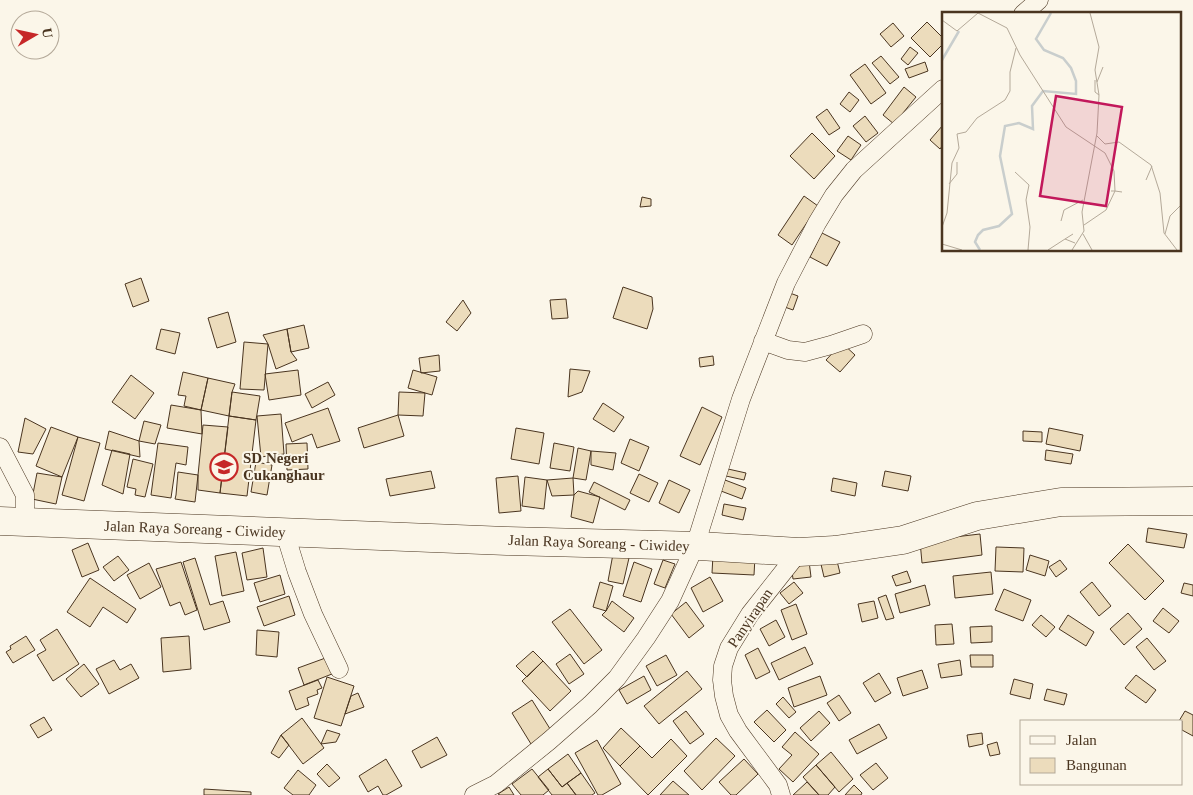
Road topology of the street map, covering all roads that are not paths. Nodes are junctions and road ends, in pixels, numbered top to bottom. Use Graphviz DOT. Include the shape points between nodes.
graph roads {
  1 [pos="1039,0"];
  2 [pos="1025,12"];
  3 [pos="942,90"];
  4 [pos="864,334"];
  5 [pos="763,340"];
  6 [pos="0,447"];
  7 [pos="1193,501"];
  8 [pos="13,522"];
  9 [pos="285,533"];
  10 [pos="695,546"];
  11 [pos="799,552"];
  12 [pos="339,669"];
  13 [pos="474,795"];
  14 [pos="781,795"];
  1 -- 2 [label="street"];
  3 -- 5 [label="street" via="854,170 834,195 786,283"];
  4 -- 5 [label="street" via="806,352 788,350"];
  5 -- 10 [label="street"];
  6 -- 8 [label="street" via="25,496"];
  7 -- 11 [label="highway, Jalan Raya Soreang - Ciwidey" via="1061,502 977,516 903,540"];
  8 -- 9 [label="highway, Jalan Raya Soreang - Ciwidey"];
  9 -- 10 [label="highway, Jalan Raya Soreang - Ciwidey"];
  9 -- 12 [label="street" via="296,572"];
  10 -- 11 [label="highway, Jalan Raya Soreang - Ciwidey"];
  10 -- 13 [label="street" via="670,601 617,678 549,741 496,784"];
  11 -- 14 [label="street, Panyirapan" via="750,614 729,648 723,666 722,680 729,715 778,784"];
}
